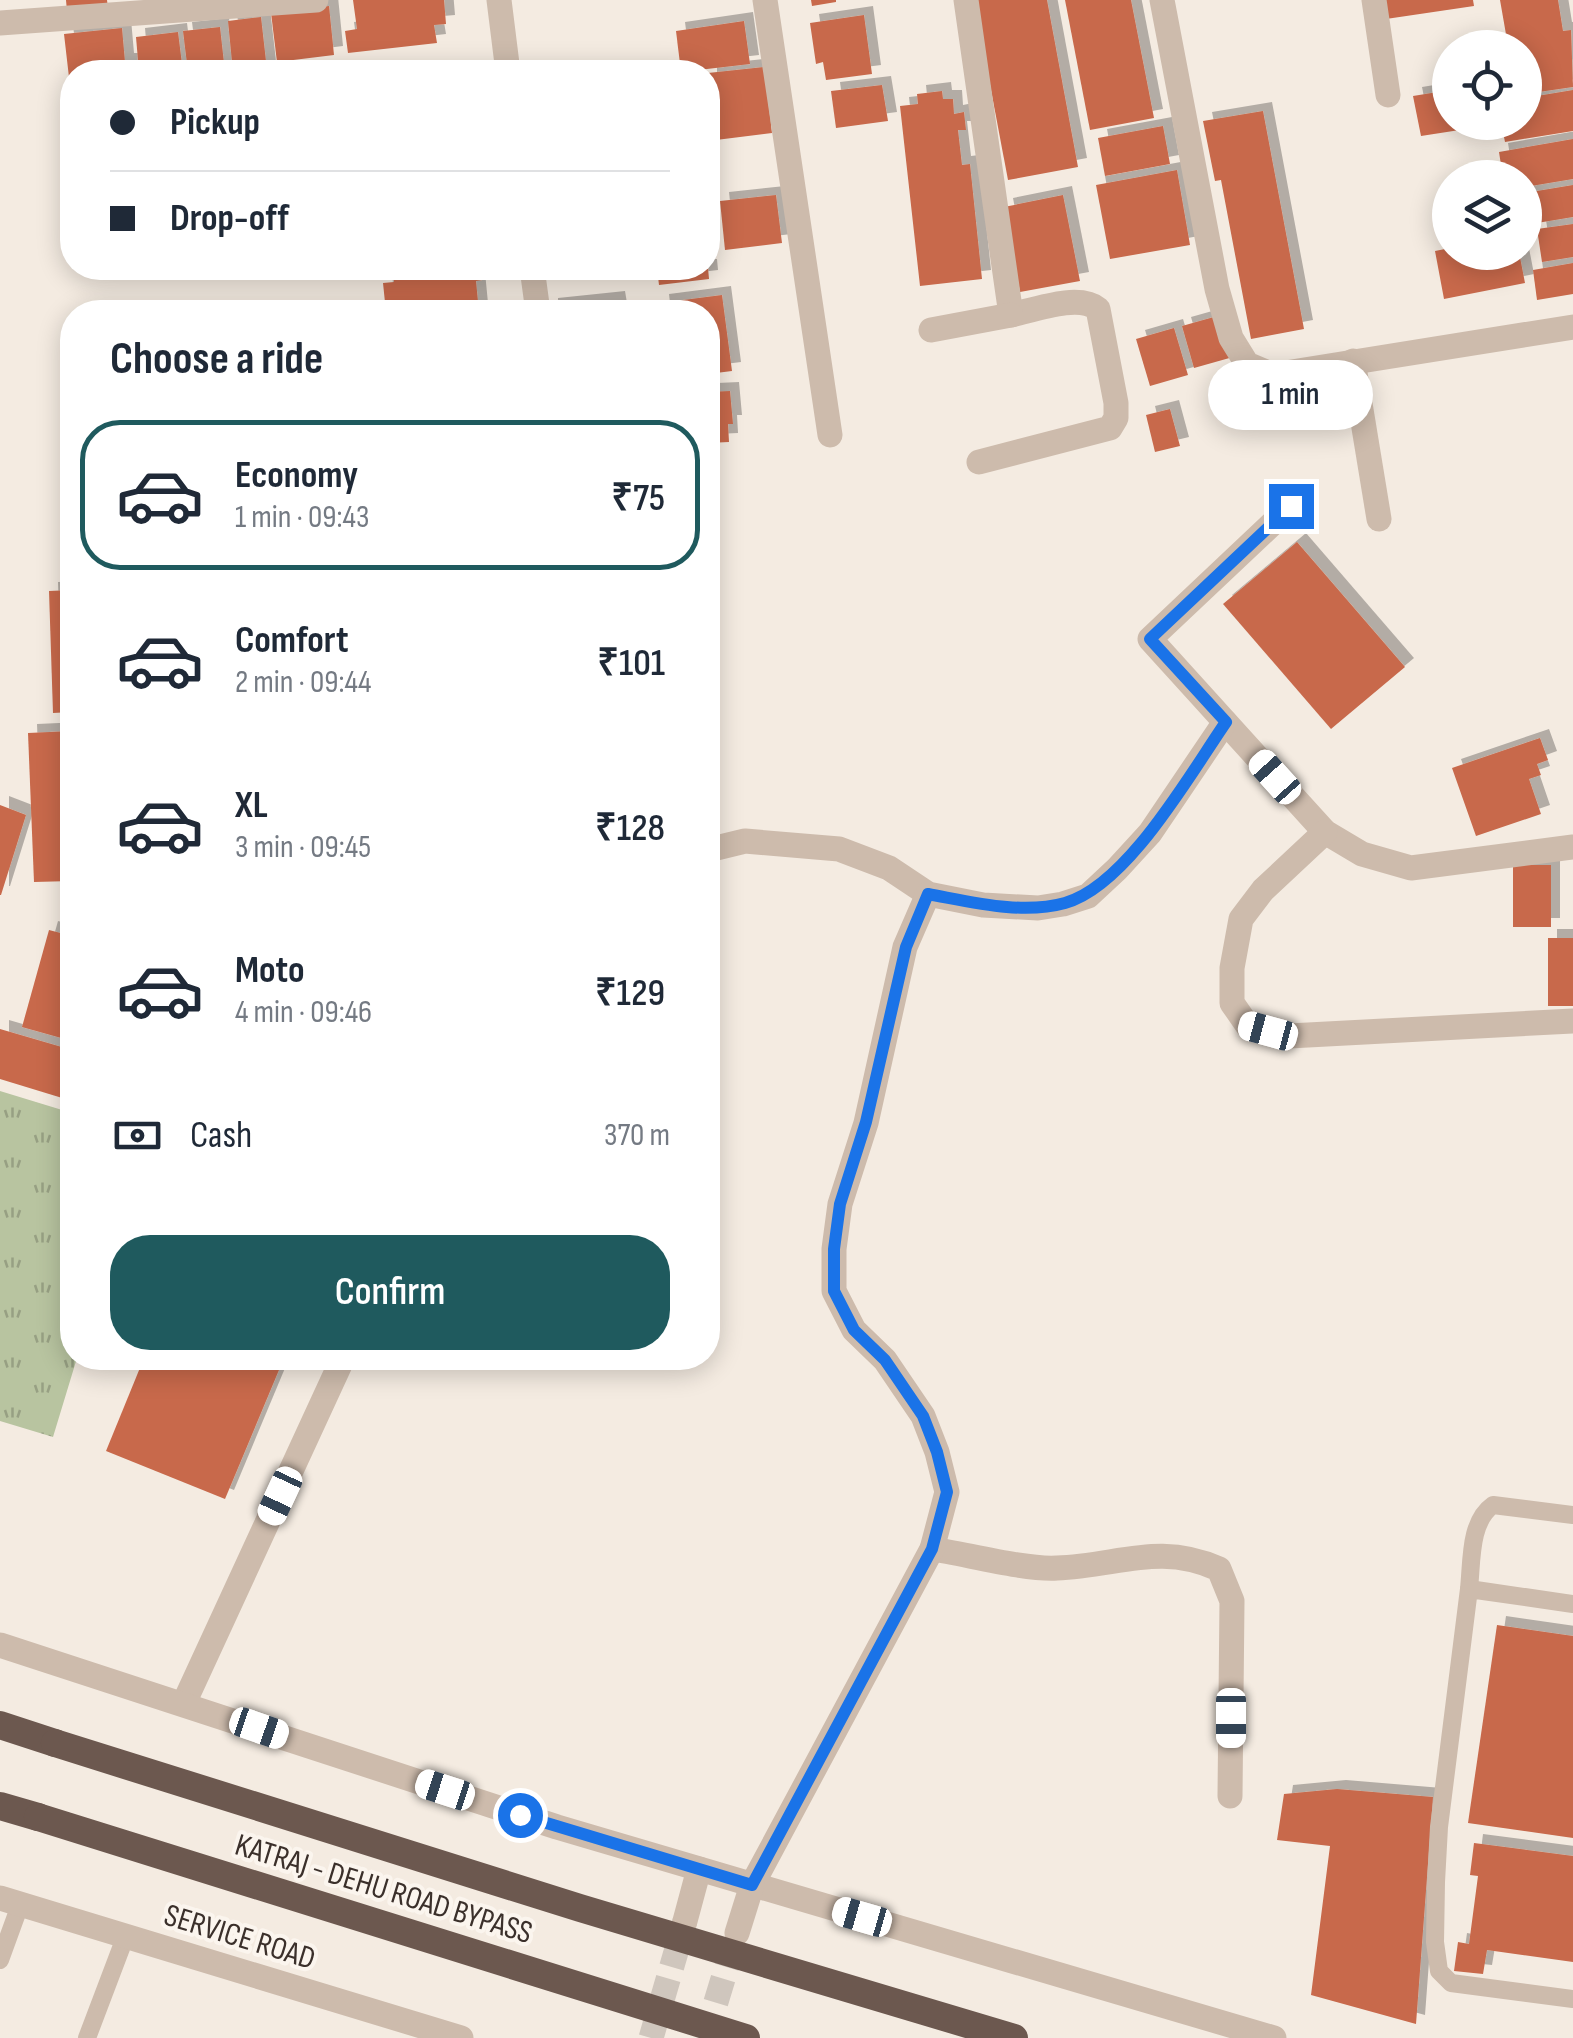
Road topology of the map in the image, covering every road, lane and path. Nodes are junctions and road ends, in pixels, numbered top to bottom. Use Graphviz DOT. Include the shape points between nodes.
graph roads {
  1 [pos="316,0"];
  2 [pos="500,0"];
  3 [pos="765,0"];
  4 [pos="966,0"];
  5 [pos="1162,0"];
  6 [pos="1374,0"];
  7 [pos="0,23"];
  8 [pos="507,60"];
  9 [pos="1388,95"];
  10 [pos="1011,315"];
  11 [pos="1573,327"];
  12 [pos="931,330"];
  13 [pos="1353,361"];
  14 [pos="830,435"];
  15 [pos="979,462"];
  16 [pos="1291,506"];
  17 [pos="1379,519"];
  18 [pos="1226,722"];
  19 [pos="1325,832"];
  20 [pos="720,847"];
  21 [pos="1573,847"];
  22 [pos="928,894"];
  23 [pos="1573,1021"];
  24 [pos="337,1370"];
  25 [pos="1573,1515"];
  26 [pos="932,1549"];
  27 [pos="1469,1589"];
  28 [pos="1573,1604"];
  29 [pos="0,1645"];
  30 [pos="184,1704"];
  31 [pos="0,1725"];
  32 [pos="1230,1796"];
  33 [pos="0,1806"];
  34 [pos="699,1869"];
  35 [pos="752,1885"];
  36 [pos="10,1901"];
  37 [pos="686,1922"];
  38 [pos="736,1933"];
  39 [pos="126,1935"];
  40 [pos="0,1960"];
  41 [pos="1573,1999"];
  42 [pos="87,2038"];
  43 [pos="462,2038"];
  44 [pos="746,2038"];
  45 [pos="1014,2038"];
  46 [pos="1274,2038"];
  1 -- 7 [label="street"];
  2 -- 8 [label="street"];
  3 -- 14 [label="street"];
  4 -- 10 [label="street"];
  5 -- 13 [label="street" via="1230,338 1247,364 1273,375"];
  6 -- 9 [label="street"];
  10 -- 12 [label="street"];
  10 -- 15 [label="street" via="1078,302 1098,309 1116,418 1110,428"];
  11 -- 13 [label="street"];
  13 -- 17 [label="street"];
  16 -- 18 [label="street" via="1150,639"];
  18 -- 19 [label="street"];
  18 -- 22 [label="street" via="1150,833 1088,896 1038,908"];
  19 -- 21 [label="street" via="1362,854 1411,868"];
  19 -- 23 [label="street" via="1241,919 1232,1003 1248,1026 1289,1036"];
  20 -- 22 [label="street" via="745,842 839,849 889,868"];
  22 -- 26 [label="street" via="906,947 840,1204 834,1291 854,1330 885,1360 923,1416 937,1452 947,1492"];
  24 -- 30 [label="street"];
  25 -- 27 [label="lane" via="1492,1505 1476,1525"];
  26 -- 32 [label="street" via="1055,1569 1150,1556 1193,1557 1219,1569 1232,1600"];
  26 -- 35 [label="street"];
  27 -- 28 [label="lane"];
  27 -- 41 [label="lane" via="1439,1827 1438,1971 1451,1983"];
  29 -- 30 [label="street"];
  30 -- 34 [label="street"];
  31 -- 45 [label="highway, KATRAJ - DEHU ROAD BYPASS, bridge"];
  33 -- 44 [label="highway, KATRAJ - DEHU ROAD BYPASS, bridge"];
  34 -- 35 [label="street"];
  34 -- 37 [label="street"];
  35 -- 38 [label="street"];
  35 -- 46 [label="street"];
  36 -- 39 [label="street, SERVICE ROAD"];
  36 -- 40 [label="lane"];
  39 -- 42 [label="lane"];
  39 -- 43 [label="street, SERVICE ROAD"];
}
